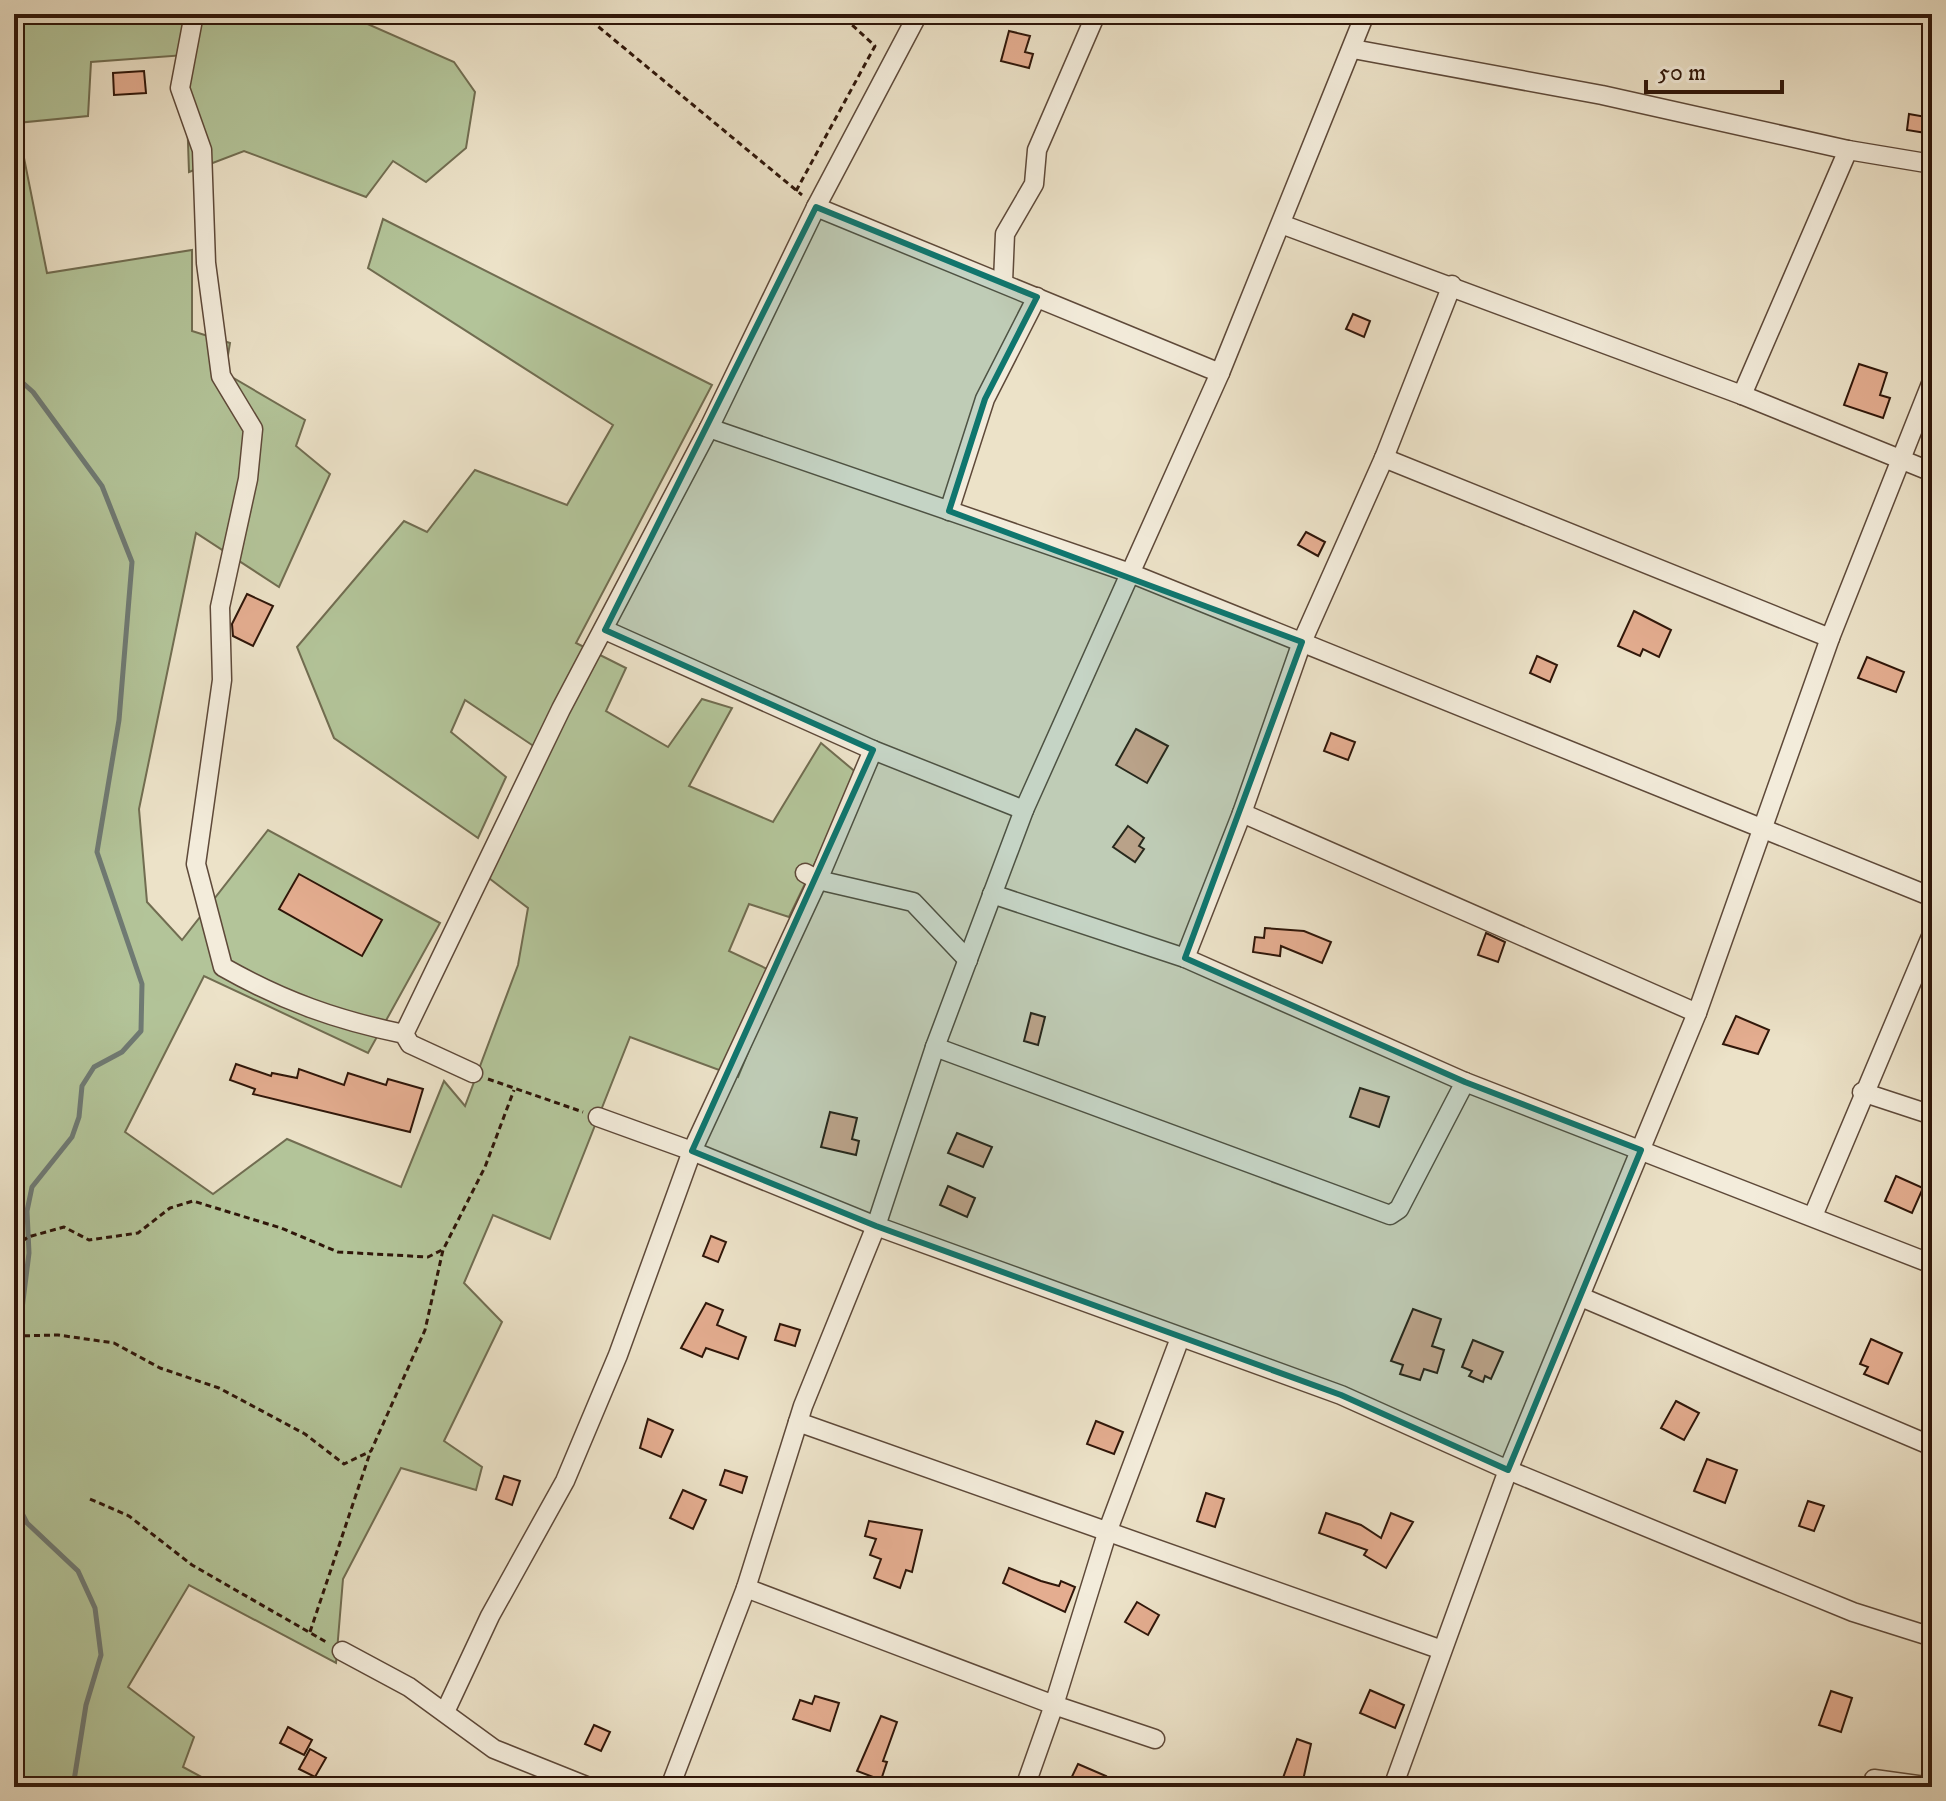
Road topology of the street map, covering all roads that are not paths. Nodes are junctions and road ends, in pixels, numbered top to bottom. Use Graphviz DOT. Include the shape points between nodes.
graph roads {
  1 [pos="194,14"];
  2 [pos="918,14"];
  3 [pos="1096,14"];
  4 [pos="1365,14"];
  5 [pos="1353,49"];
  6 [pos="1848,150"];
  7 [pos="1932,164"];
  8 [pos="816,207"];
  9 [pos="1281,224"];
  10 [pos="1003,282"];
  11 [pos="1452,285"];
  12 [pos="1037,297"];
  13 [pos="1220,373"];
  14 [pos="1932,381"];
  15 [pos="1742,395"];
  16 [pos="709,428"];
  17 [pos="1384,458"];
  18 [pos="1899,459"];
  19 [pos="1932,472"];
  20 [pos="949,511"];
  21 [pos="1130,573"];
  22 [pos="605,630"];
  23 [pos="1830,638"];
  24 [pos="1302,642"];
  25 [pos="873,750"];
  26 [pos="1024,810"];
  27 [pos="1242,813"];
  28 [pos="1763,828"];
  29 [pos="812,876"];
  30 [pos="992,894"];
  31 [pos="1932,897"];
  32 [pos="1932,934"];
  33 [pos="1185,958"];
  34 [pos="968,960"];
  35 [pos="1697,1013"];
  36 [pos="404,1034"];
  37 [pos="935,1047"];
  38 [pos="473,1073"];
  39 [pos="1465,1082"];
  40 [pos="1862,1092"];
  41 [pos="1932,1115"];
  42 [pos="598,1117"];
  43 [pos="1641,1150"];
  44 [pos="692,1151"];
  45 [pos="1813,1216"];
  46 [pos="876,1226"];
  47 [pos="1932,1264"];
  48 [pos="1581,1297"];
  49 [pos="1180,1338"];
  50 [pos="798,1422"];
  51 [pos="1932,1446"];
  52 [pos="1508,1470"];
  53 [pos="1108,1530"];
  54 [pos="746,1588"];
  55 [pos="1932,1637"];
  56 [pos="1442,1650"];
  57 [pos="342,1651"];
  58 [pos="1054,1705"];
  59 [pos="445,1712"];
  60 [pos="1155,1739"];
  61 [pos="1874,1779"];
  62 [pos="589,1787"];
  63 [pos="670,1787"];
  64 [pos="1025,1787"];
  65 [pos="1393,1787"];
  66 [pos="1932,1787"];
  1 -- 36 [label="street" via="180,88 202,150 206,263 221,376 253,429 248,479 220,607 222,680 196,864 223,967 268,993 338,1020"];
  2 -- 8 [label="street"];
  3 -- 10 [label="street" via="1037,150 1034,184 1005,234"];
  4 -- 5 [label="street"];
  5 -- 6 [label="street" via="1602,95"];
  5 -- 9 [label="street"];
  6 -- 7 [label="street"];
  6 -- 15 [label="street"];
  8 -- 10 [label="street"];
  8 -- 16 [label="street"];
  9 -- 11 [label="street"];
  9 -- 13 [label="street"];
  10 -- 12 [label="street"];
  11 -- 15 [label="street"];
  11 -- 17 [label="street"];
  12 -- 13 [label="street"];
  12 -- 20 [label="street" via="985,399"];
  13 -- 21 [label="street"];
  14 -- 18 [label="street"];
  15 -- 18 [label="street"];
  16 -- 20 [label="street"];
  16 -- 22 [label="street"];
  17 -- 23 [label="street"];
  17 -- 24 [label="street"];
  18 -- 19 [label="street"];
  18 -- 23 [label="street"];
  20 -- 21 [label="street"];
  21 -- 24 [label="street"];
  21 -- 26 [label="street"];
  22 -- 25 [label="street"];
  22 -- 36 [label="street" via="561,709"];
  23 -- 28 [label="street"];
  24 -- 27 [label="street"];
  24 -- 28 [label="street"];
  25 -- 26 [label="street"];
  25 -- 29 [label="street"];
  26 -- 30 [label="street"];
  27 -- 33 [label="street"];
  27 -- 35 [label="street"];
  28 -- 31 [label="street"];
  28 -- 35 [label="street"];
  29 -- 34 [label="street" via="913,902"];
  29 -- 44 [label="street"];
  30 -- 33 [label="street"];
  30 -- 34 [label="street"];
  32 -- 40 [label="street"];
  33 -- 39 [label="street"];
  34 -- 37 [label="street"];
  35 -- 43 [label="street"];
  36 -- 38 [label="street" via="410,1044"];
  37 -- 39 [label="street" via="1390,1215 1399,1209"];
  37 -- 46 [label="street"];
  39 -- 43 [label="street"];
  40 -- 41 [label="street"];
  40 -- 45 [label="street"];
  42 -- 44 [label="street"];
  43 -- 45 [label="street"];
  43 -- 48 [label="street"];
  44 -- 46 [label="street"];
  44 -- 59 [label="street" via="618,1355 565,1481 490,1616"];
  45 -- 47 [label="street"];
  46 -- 49 [label="street"];
  46 -- 50 [label="street"];
  48 -- 51 [label="street"];
  48 -- 52 [label="street"];
  49 -- 52 [label="street" via="1341,1395"];
  49 -- 53 [label="street"];
  50 -- 53 [label="street"];
  50 -- 54 [label="street"];
  52 -- 55 [label="street" via="1853,1612"];
  52 -- 56 [label="street"];
  53 -- 56 [label="street"];
  53 -- 58 [label="street"];
  54 -- 58 [label="street"];
  54 -- 63 [label="street"];
  56 -- 65 [label="street"];
  57 -- 59 [label="street"];
  58 -- 60 [label="street"];
  58 -- 64 [label="street"];
  59 -- 62 [label="street" via="494,1749"];
  61 -- 66 [label="street"];
}
